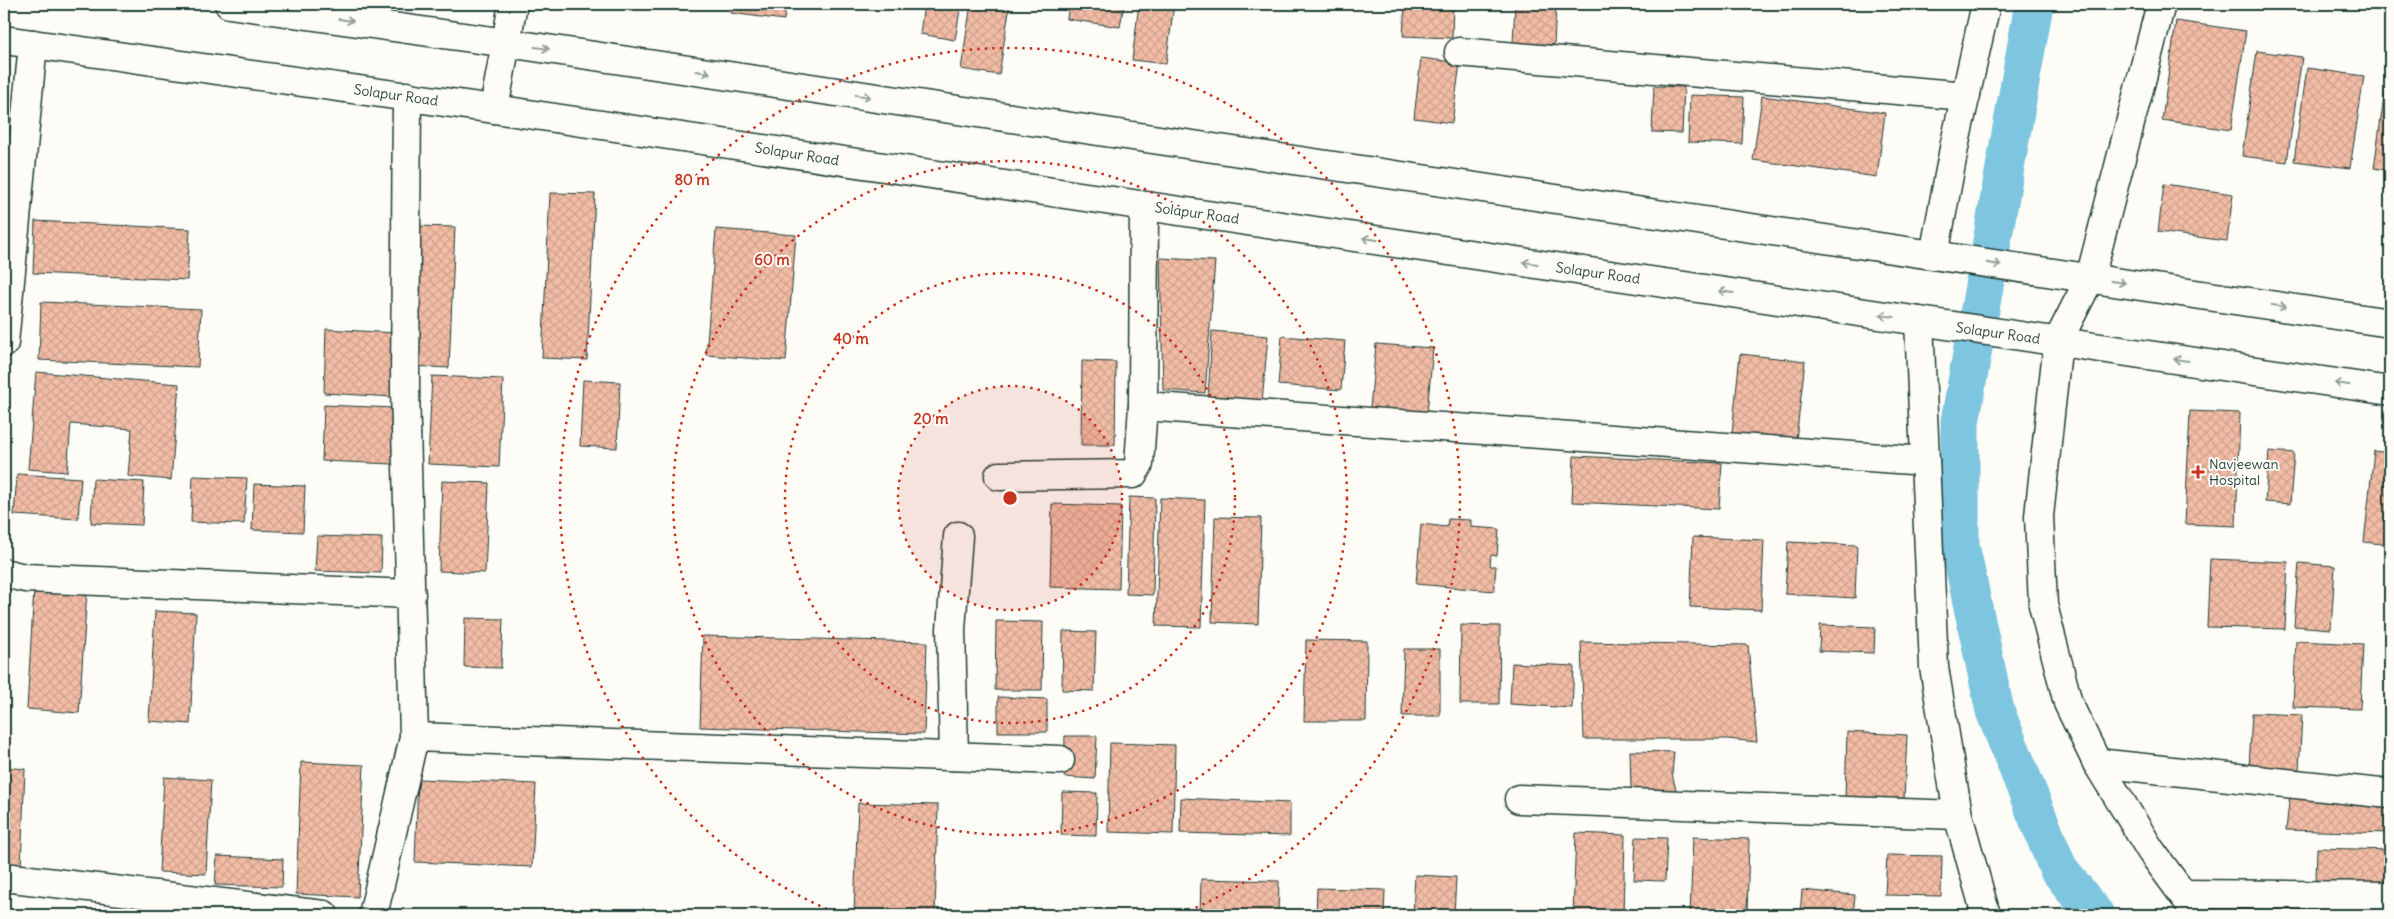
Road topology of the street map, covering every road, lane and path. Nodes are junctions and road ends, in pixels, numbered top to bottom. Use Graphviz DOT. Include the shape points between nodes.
graph roads {
  1 [pos="229,4"];
  2 [pos="513,4"];
  3 [pos="1986,4"];
  4 [pos="2161,4"];
  5 [pos="4,40"];
  6 [pos="507,43"];
  7 [pos="33,44"];
  8 [pos="1459,52"];
  9 [pos="407,96"];
  10 [pos="1966,96"];
  11 [pos="494,109"];
  12 [pos="1144,206"];
  13 [pos="1939,256"];
  14 [pos="2090,278"];
  15 [pos="1927,322"];
  16 [pos="2390,323"];
  17 [pos="2050,340"];
  18 [pos="4,343"];
  19 [pos="2390,391"];
  20 [pos="1143,406"];
  21 [pos="1925,461"];
  22 [pos="999,476"];
  23 [pos="958,536"];
  24 [pos="4,573"];
  25 [pos="411,594"];
  26 [pos="414,738"];
  27 [pos="954,756"];
  28 [pos="1060,760"];
  29 [pos="2097,763"];
  30 [pos="2390,794"];
  31 [pos="1519,799"];
  32 [pos="1958,815"];
  33 [pos="4,877"];
  34 [pos="2390,896"];
  35 [pos="2190,905"];
  36 [pos="324,915"];
  37 [pos="373,915"];
  38 [pos="1986,915"];
  1 -- 6 [label="main road, one-way"];
  2 -- 6 [label="main road"];
  3 -- 10 [label="main road"];
  4 -- 14 [label="main road"];
  5 -- 7 [label="main road, Solapur Road"];
  6 -- 11 [label="main road"];
  6 -- 13 [label="main road, one-way"];
  7 -- 9 [label="main road, Solapur Road"];
  7 -- 18 [label="main road"];
  8 -- 10 [label="main road"];
  9 -- 11 [label="main road, Solapur Road"];
  9 -- 25 [label="main road" via="405,388"];
  10 -- 13 [label="main road"];
  11 -- 12 [label="main road, Solapur Road"];
  15 -- 12 [label="main road, Solapur Road, one-way"];
  12 -- 20 [label="main road"];
  13 -- 14 [label="main road, one-way"];
  14 -- 16 [label="main road, one-way"];
  14 -- 17 [label="main road"];
  15 -- 17 [label="main road, Solapur Road"];
  15 -- 21 [label="main road"];
  19 -- 17 [label="main road, Solapur Road, one-way"];
  17 -- 29 [label="main road" via="2039,516 2043,605 2068,703"];
  20 -- 21 [label="main road"];
  20 -- 22 [label="main road" via="1139,464 1133,474"];
  21 -- 32 [label="main road" via="1934,666"];
  23 -- 27 [label="main road" via="951,629"];
  24 -- 25 [label="main road" via="26,578"];
  25 -- 26 [label="main road"];
  26 -- 27 [label="main road"];
  26 -- 37 [label="main road"];
  27 -- 28 [label="main road"];
  29 -- 30 [label="main road"];
  29 -- 35 [label="main road" via="2151,851"];
  31 -- 32 [label="main road"];
  32 -- 38 [label="main road"];
  33 -- 36 [label="main road"];
  34 -- 35 [label="main road"];
}
